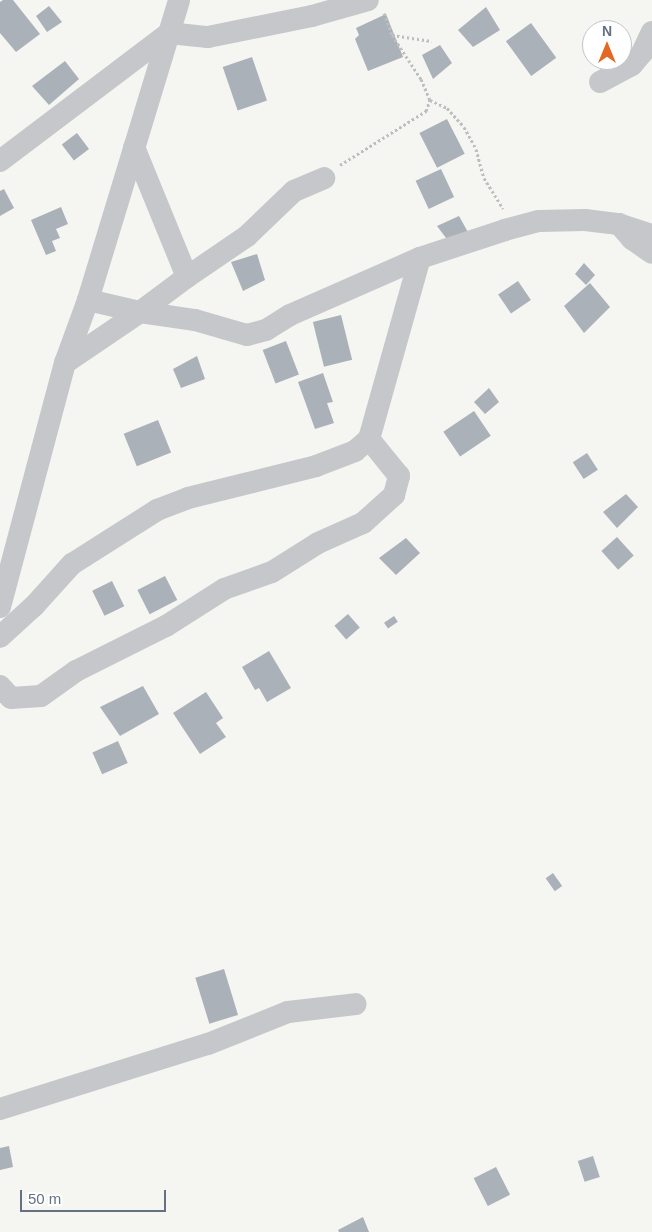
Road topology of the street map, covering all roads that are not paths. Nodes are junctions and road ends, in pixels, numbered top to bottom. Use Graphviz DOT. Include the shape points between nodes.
graph roads {
  1 [pos="179,0"];
  2 [pos="373,6"];
  3 [pos="652,32"];
  4 [pos="169,33"];
  5 [pos="600,82"];
  6 [pos="134,147"];
  7 [pos="0,161"];
  8 [pos="324,178"];
  9 [pos="618,224"];
  10 [pos="652,235"];
  11 [pos="652,253"];
  12 [pos="420,258"];
  13 [pos="187,277"];
  14 [pos="88,300"];
  15 [pos="140,312"];
  16 [pos="65,363"];
  17 [pos="369,439"];
  18 [pos="0,607"];
  19 [pos="0,637"];
  20 [pos="0,686"];
  21 [pos="356,1004"];
  22 [pos="0,1109"];
  1 -- 4 [label="street"];
  2 -- 4 [label="street" via="208,37"];
  3 -- 5 [label="street" via="632,64"];
  4 -- 6 [label="street"];
  4 -- 7 [label="street"];
  6 -- 13 [label="street"];
  6 -- 14 [label="street"];
  8 -- 13 [label="street" via="294,191 247,236"];
  9 -- 10 [label="street"];
  9 -- 11 [label="street"];
  9 -- 12 [label="street" via="585,220 539,221"];
  12 -- 15 [label="street" via="290,315 266,330 247,335 195,320"];
  12 -- 17 [label="street"];
  13 -- 15 [label="street"];
  14 -- 15 [label="street"];
  14 -- 16 [label="street"];
  15 -- 16 [label="street"];
  16 -- 18 [label="street"];
  17 -- 19 [label="street" via="355,451 316,466 188,498 156,510 72,564"];
  17 -- 20 [label="street" via="399,476 394,495 363,523 318,543 272,572 224,589 166,626 76,671 41,696 11,698"];
  21 -- 22 [label="street" via="288,1012 208,1044"];
}
